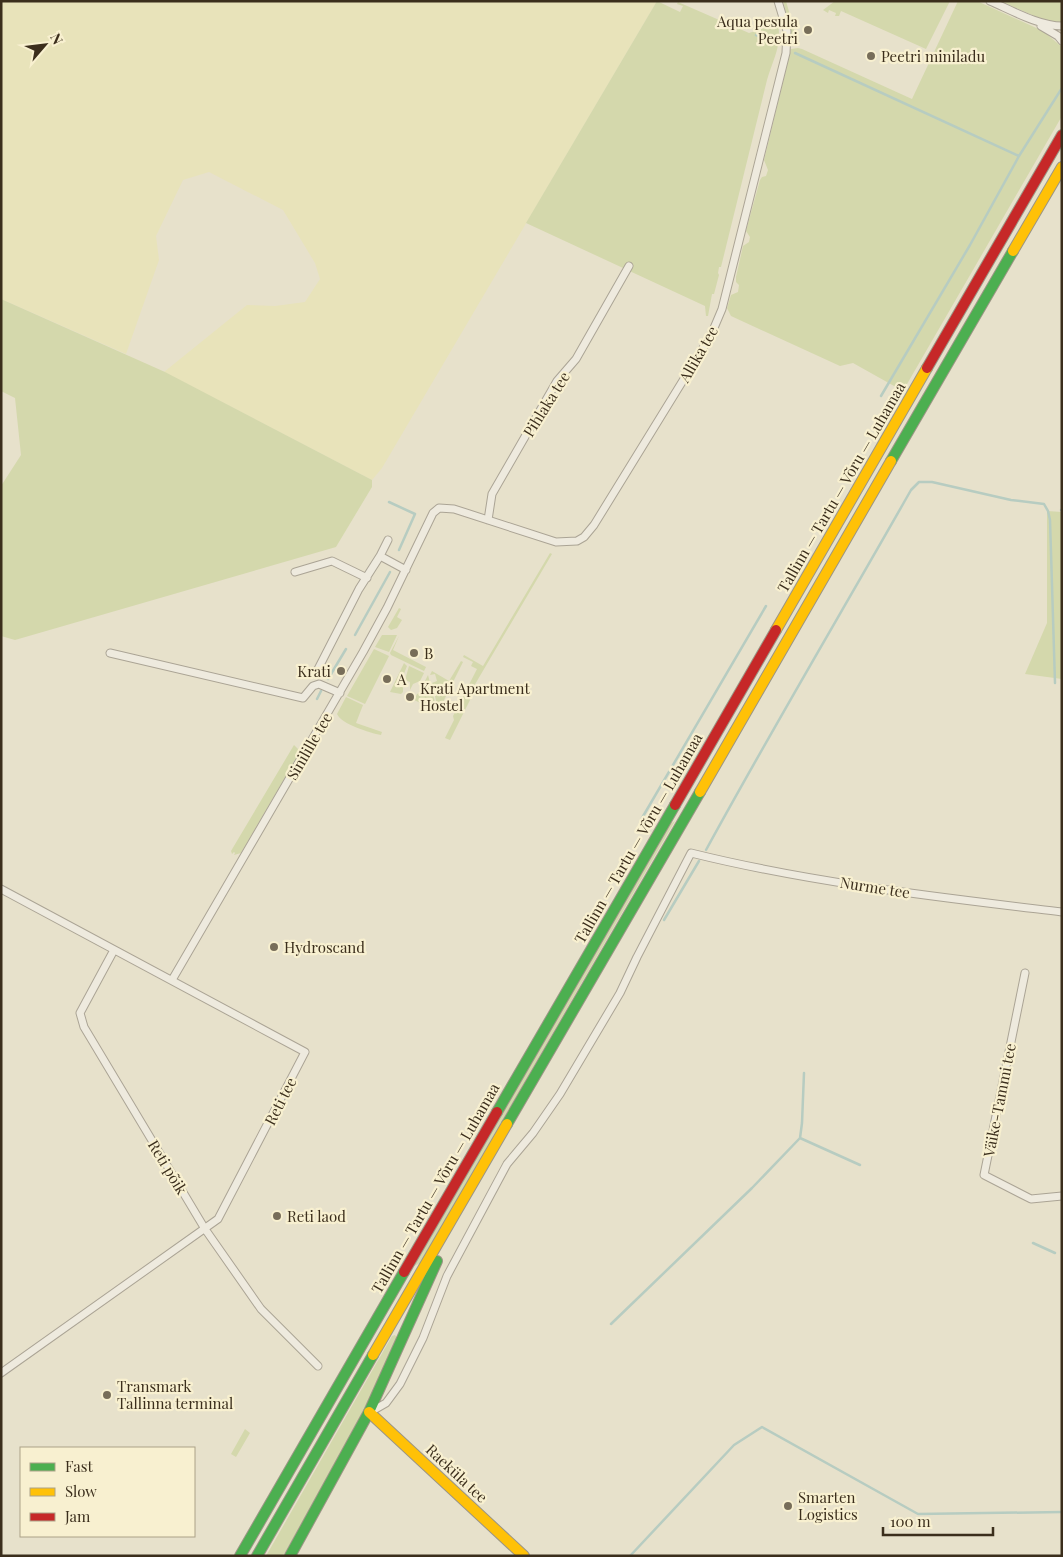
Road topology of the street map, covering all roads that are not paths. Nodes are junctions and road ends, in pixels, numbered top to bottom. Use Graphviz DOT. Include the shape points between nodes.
graph roads {
  1 [pos="778,1"];
  2 [pos="990,1"];
  3 [pos="1010,10"];
  4 [pos="1062,26"];
  5 [pos="1062,41"];
  6 [pos="1062,135"];
  7 [pos="1062,167"];
  8 [pos="629,266"];
  9 [pos="439,508"];
  10 [pos="488,520"];
  11 [pos="388,540"];
  12 [pos="380,556"];
  13 [pos="406,570"];
  14 [pos="295,572"];
  15 [pos="367,578"];
  16 [pos="110,654"];
  17 [pos="318,669"];
  18 [pos="340,693"];
  19 [pos="1,889"];
  20 [pos="1062,912"];
  21 [pos="114,950"];
  22 [pos="1025,972"];
  23 [pos="172,980"];
  24 [pos="1062,1196"];
  25 [pos="464,1199"];
  26 [pos="205,1229"];
  27 [pos="318,1366"];
  28 [pos="1,1373"];
  29 [pos="369,1412"];
  30 [pos="240,1556"];
  31 [pos="257,1556"];
  32 [pos="290,1556"];
  33 [pos="524,1556"];
  1 -- 10 [label="street, Allika tee" via="787,31 786,53 726,294 711,334 584,537 571,542 556,542"];
  2 -- 3 [label="street"];
  3 -- 4 [label="street" via="1053,26"];
  3 -- 5 [label="street" via="1048,29"];
  6 -- 30 [label="main road, Tallinn — Tartu — Võru — Luhamaa"];
  7 -- 25 [label="main road, Tallinn — Tartu — Võru — Luhamaa"];
  8 -- 10 [label="street, Pihlaka tee" via="492,494"];
  9 -- 10 [label="street, Allika tee" via="454,509"];
  9 -- 13 [label="street, Sinilille tee" via="428,521"];
  11 -- 12 [label="street"];
  12 -- 13 [label="street"];
  12 -- 15 [label="street"];
  13 -- 18 [label="street, Sinilille tee"];
  14 -- 15 [label="street" via="332,561"];
  15 -- 17 [label="street"];
  16 -- 18 [label="street" via="303,698 319,684"];
  18 -- 23 [label="street, Sinilille tee"];
  19 -- 21 [label="street, Reti tee"];
  20 -- 29 [label="street, Nurme tee" via="925,895 691,853 620,993 565,1086 507,1164 447,1276 423,1338 400,1384 386,1403"];
  21 -- 23 [label="street, Reti tee"];
  21 -- 26 [label="street, Reti põik" via="80,1013 84,1027"];
  22 -- 24 [label="street, Väike-Tammi tee" via="984,1175 1031,1199"];
  23 -- 26 [label="street, Reti tee" via="305,1052 218,1219"];
  25 -- 29 [label="main road" via="459,1220 436,1263"];
  25 -- 31 [label="main road, Tallinn — Tartu — Võru — Luhamaa"];
  26 -- 27 [label="street, Reti põik" via="261,1309"];
  26 -- 28 [label="street, Reti tee"];
  29 -- 32 [label="main road"];
  29 -- 33 [label="main road, Raeküla tee"];
}
